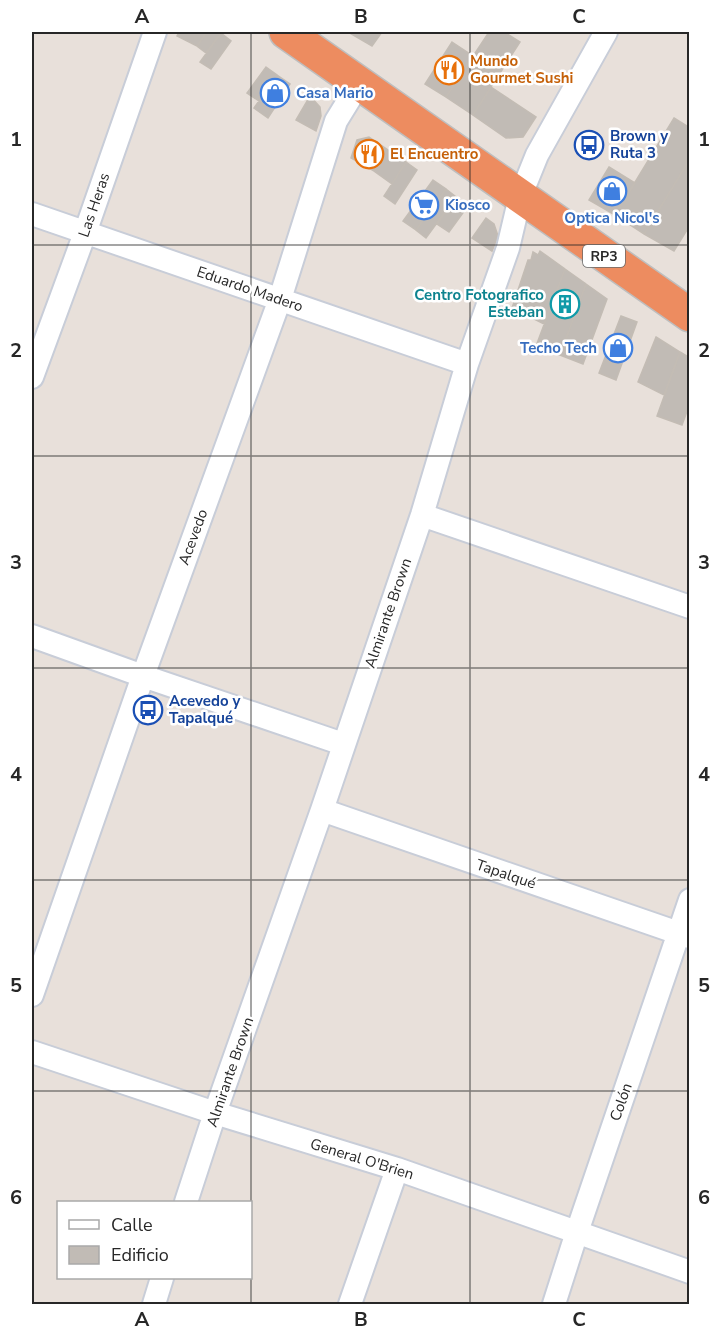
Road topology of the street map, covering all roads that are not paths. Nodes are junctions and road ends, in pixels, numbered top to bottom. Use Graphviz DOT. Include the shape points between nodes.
graph roads {
  1 [pos="155,32"];
  2 [pos="286,32"];
  3 [pos="606,32"];
  4 [pos="360,82"];
  5 [pos="520,197"];
  6 [pos="32,214"];
  7 [pos="85,233"];
  8 [pos="280,299"];
  9 [pos="690,315"];
  10 [pos="467,364"];
  11 [pos="32,377"];
  12 [pos="422,514"];
  13 [pos="690,607"];
  14 [pos="32,636"];
  15 [pos="143,676"];
  16 [pos="343,744"];
  17 [pos="322,810"];
  18 [pos="690,900"];
  19 [pos="684,935"];
  20 [pos="32,994"];
  21 [pos="32,1052"];
  22 [pos="215,1113"];
  23 [pos="397,1169"];
  24 [pos="187,1201"];
  25 [pos="577,1232"];
  26 [pos="690,1272"];
  27 [pos="162,1279"];
  28 [pos="154,1305"];
  29 [pos="350,1305"];
  30 [pos="554,1305"];
  1 -- 7 [label="street, Las Heras"];
  2 -- 4 [label="highway, RP3"];
  3 -- 5 [label="street, Almirante Brown" via="537,155"];
  4 -- 5 [label="highway, RP3"];
  4 -- 8 [label="street, Acevedo" via="336,121"];
  5 -- 9 [label="highway, RP3"];
  5 -- 10 [label="street, Almirante Brown" via="508,248"];
  6 -- 7 [label="street, Eduardo Madero"];
  7 -- 8 [label="street, Eduardo Madero"];
  7 -- 11 [label="street, Las Heras"];
  8 -- 10 [label="street, Eduardo Madero"];
  8 -- 15 [label="street, Acevedo"];
  10 -- 12 [label="street, Almirante Brown"];
  12 -- 13 [label="street"];
  12 -- 16 [label="street, Almirante Brown"];
  14 -- 15 [label="street"];
  15 -- 16 [label="street"];
  15 -- 20 [label="street, Acevedo"];
  16 -- 17 [label="street, Almirante Brown"];
  17 -- 19 [label="street, Tapalqué"];
  17 -- 22 [label="street, Almirante Brown"];
  18 -- 19 [label="street, Colón"];
  19 -- 25 [label="street, Colón"];
  21 -- 22 [label="street, General O'Brien"];
  22 -- 23 [label="street, General O'Brien"];
  22 -- 24 [label="street, Almirante Brown"];
  23 -- 25 [label="street, General O'Brien"];
  23 -- 29 [label="street"];
  25 -- 26 [label="street, General O'Brien"];
  25 -- 30 [label="street, Colón"];
  27 -- 28 [label="street"];
}
